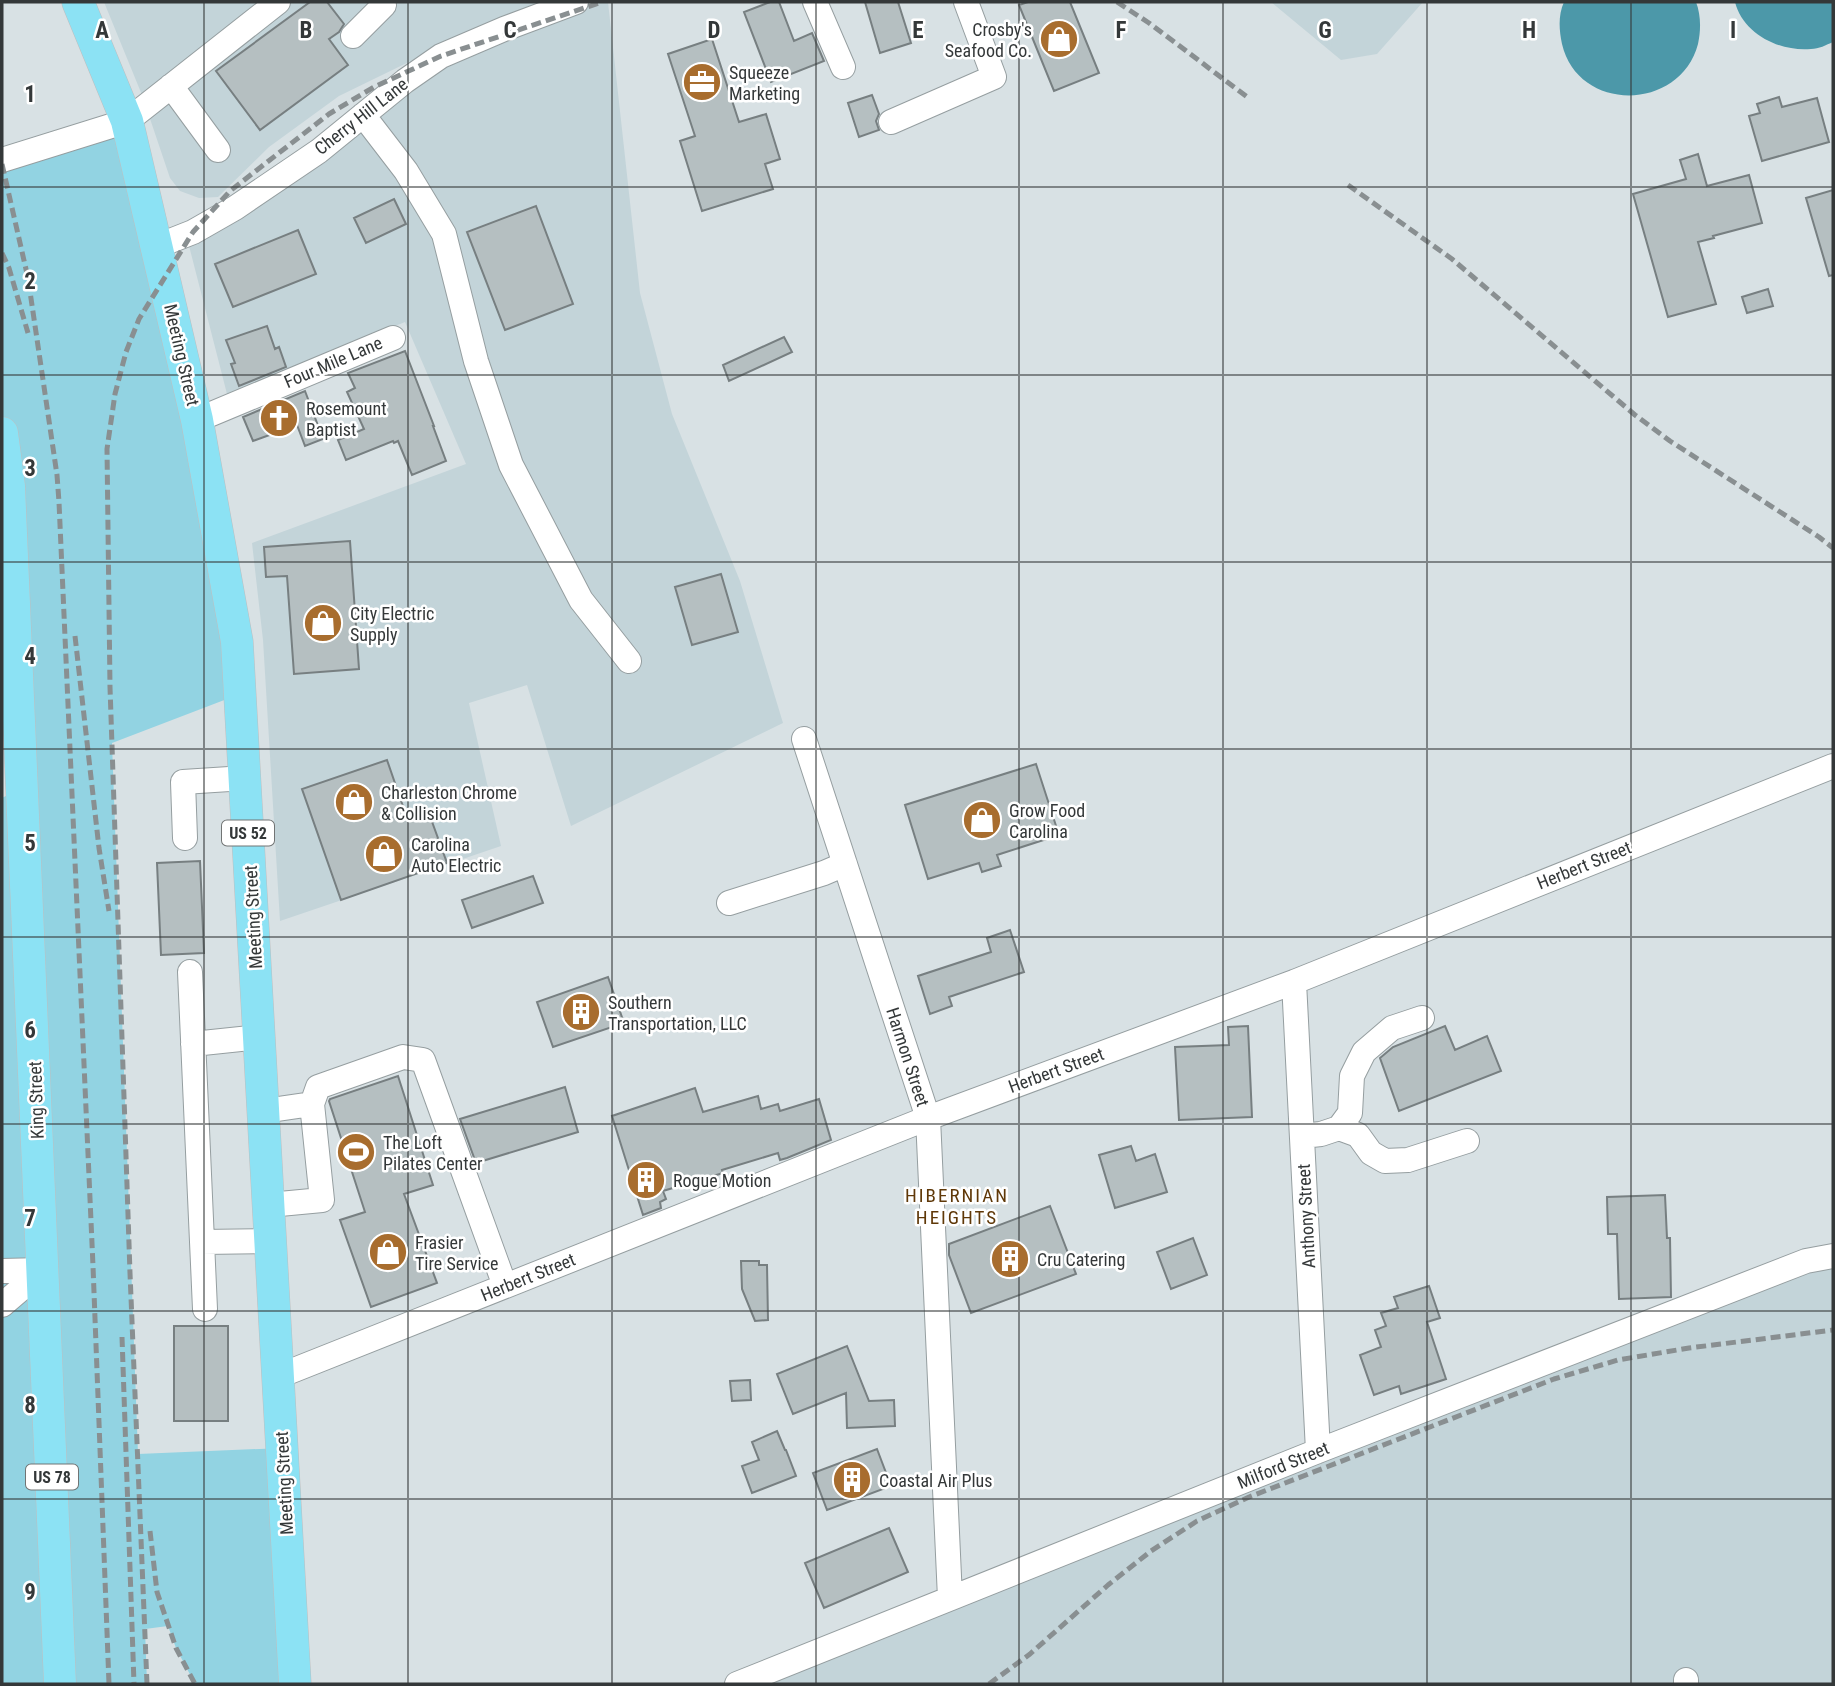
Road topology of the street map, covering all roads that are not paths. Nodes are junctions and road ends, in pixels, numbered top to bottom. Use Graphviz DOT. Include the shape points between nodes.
graph roads {
  1 [pos="78,2"];
  2 [pos="278,2"];
  3 [pos="382,2"];
  4 [pos="576,2"];
  5 [pos="815,2"];
  6 [pos="966,2"];
  7 [pos="353,36"];
  8 [pos="843,67"];
  9 [pos="171,86"];
  10 [pos="363,116"];
  11 [pos="127,121"];
  12 [pos="891,122"];
  13 [pos="218,149"];
  14 [pos="2,160"];
  15 [pos="155,247"];
  16 [pos="393,338"];
  17 [pos="197,420"];
  18 [pos="2,433"];
  19 [pos="629,661"];
  20 [pos="804,739"];
  21 [pos="1833,766"];
  22 [pos="245,778"];
  23 [pos="185,838"];
  24 [pos="845,864"];
  25 [pos="729,903"];
  26 [pos="190,972"];
  27 [pos="1294,982"];
  28 [pos="1422,1018"];
  29 [pos="259,1037"];
  30 [pos="193,1044"];
  31 [pos="312,1104"];
  32 [pos="264,1111"];
  33 [pos="928,1118"];
  34 [pos="1339,1128"];
  35 [pos="1302,1136"];
  36 [pos="1467,1141"];
  37 [pos="269,1205"];
  38 [pos="271,1241"];
  39 [pos="202,1242"];
  40 [pos="1833,1256"];
  41 [pos="43,1270"];
  42 [pos="2,1271"];
  43 [pos="505,1286"];
  44 [pos="2,1305"];
  45 [pos="205,1308"];
  46 [pos="279,1376"];
  47 [pos="1318,1451"];
  48 [pos="950,1598"];
  49 [pos="60,1684"];
  50 [pos="295,1684"];
  51 [pos="737,1684"];
  1 -- 11 [label="main road, Meeting Street / US 52"];
  2 -- 9 [label="street"];
  3 -- 7 [label="street"];
  4 -- 10 [label="street, Cherry Hill Lane" via="441,56"];
  5 -- 8 [label="street"];
  6 -- 12 [label="street" via="994,77"];
  9 -- 11 [label="street"];
  9 -- 13 [label="street"];
  10 -- 15 [label="street, Cherry Hill Lane" via="235,208"];
  10 -- 19 [label="street" via="406,171 444,234 476,361 511,465 581,600"];
  11 -- 14 [label="street"];
  11 -- 15 [label="main road, Meeting Street / US 52"];
  15 -- 17 [label="main road, Meeting Street / US 52"];
  16 -- 17 [label="street, Four Mile Lane"];
  17 -- 22 [label="main road, Meeting Street / US 52" via="237,642"];
  18 -- 41 [label="main road, King Street / US 78" via="9,486"];
  20 -- 24 [label="street, Harmon Street"];
  21 -- 27 [label="street, Herbert Street"];
  22 -- 23 [label="street" via="183,782"];
  22 -- 29 [label="main road, Meeting Street / US 52"];
  24 -- 25 [label="street"];
  24 -- 33 [label="street, Harmon Street"];
  26 -- 30 [label="street"];
  27 -- 33 [label="street, Herbert Street"];
  27 -- 35 [label="street, Anthony Street"];
  28 -- 34 [label="street" via="1392,1028 1364,1052 1352,1076 1350,1113"];
  29 -- 30 [label="street"];
  29 -- 32 [label="main road, Meeting Street / US 52"];
  30 -- 39 [label="street"];
  31 -- 32 [label="street"];
  31 -- 37 [label="street" via="322,1200"];
  31 -- 43 [label="street" via="318,1087 403,1057 423,1060"];
  32 -- 37 [label="main road, Meeting Street / US 52"];
  33 -- 43 [label="street, Herbert Street"];
  33 -- 48 [label="street, Harmon Street"];
  34 -- 35 [label="street"];
  34 -- 36 [label="street" via="1358,1135 1371,1153 1385,1161 1408,1160"];
  35 -- 47 [label="street, Anthony Street"];
  37 -- 38 [label="main road, Meeting Street / US 52"];
  38 -- 39 [label="street"];
  38 -- 46 [label="main road, Meeting Street / US 52"];
  39 -- 45 [label="street"];
  40 -- 47 [label="street, Milford Street" via="1806,1261"];
  41 -- 42 [label="street"];
  41 -- 44 [label="street"];
  41 -- 49 [label="main road, King Street / US 78"];
  43 -- 46 [label="street, Herbert Street"];
  46 -- 50 [label="main road, Meeting Street / US 52"];
  47 -- 48 [label="street, Milford Street"];
  48 -- 51 [label="street, Milford Street"];
}
